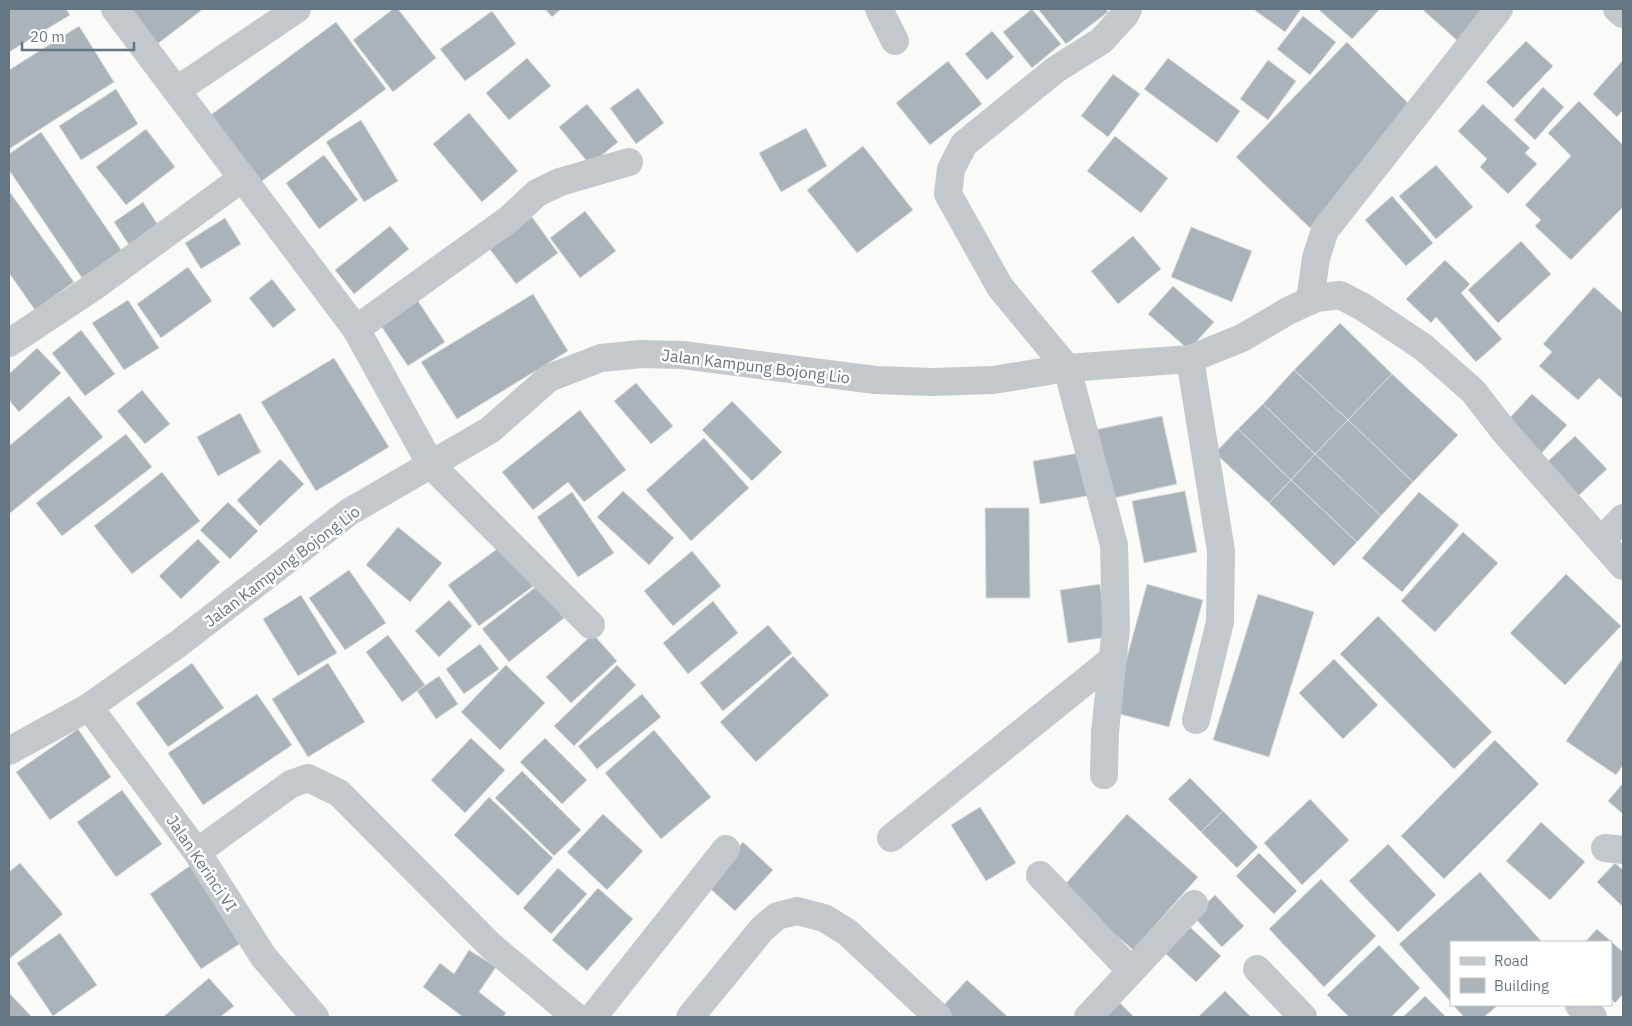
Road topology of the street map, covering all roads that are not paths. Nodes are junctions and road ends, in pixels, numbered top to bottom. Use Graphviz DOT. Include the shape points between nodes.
graph roads {
  1 [pos="115,9"];
  2 [pos="297,9"];
  3 [pos="879,9"];
  4 [pos="1128,9"];
  5 [pos="1500,9"];
  6 [pos="1617,9"];
  7 [pos="1623,14"];
  8 [pos="895,41"];
  9 [pos="176,90"];
  10 [pos="629,162"];
  11 [pos="241,179"];
  12 [pos="1310,301"];
  13 [pos="356,329"];
  14 [pos="9,342"];
  15 [pos="1190,359"];
  16 [pos="1067,368"];
  17 [pos="431,465"];
  18 [pos="1623,518"];
  19 [pos="1601,541"];
  20 [pos="1623,566"];
  21 [pos="592,625"];
  22 [pos="1113,659"];
  23 [pos="89,707"];
  24 [pos="1196,720"];
  25 [pos="9,751"];
  26 [pos="1104,775"];
  27 [pos="892,838"];
  28 [pos="726,849"];
  29 [pos="197,852"];
  30 [pos="1040,875"];
  31 [pos="1194,904"];
  32 [pos="1257,969"];
  33 [pos="1131,971"];
  34 [pos="1580,1006"];
  35 [pos="315,1017"];
  36 [pos="576,1017"];
  37 [pos="593,1017"];
  38 [pos="690,1017"];
  39 [pos="938,1017"];
  40 [pos="1088,1017"];
  41 [pos="1303,1017"];
  42 [pos="1593,1017"];
  1 -- 9 [label="street"];
  2 -- 9 [label="street"];
  3 -- 8 [label="street"];
  4 -- 16 [label="street" via="1101,41 1055,70 964,144 951,169 948,194 1000,287"];
  5 -- 12 [label="street" via="1325,230 1316,258"];
  6 -- 7 [label="street"];
  9 -- 11 [label="street"];
  10 -- 13 [label="street" via="560,182 537,193 508,218"];
  11 -- 13 [label="street"];
  11 -- 14 [label="street" via="95,286"];
  12 -- 15 [label="street, Jalan Kampung Bojong Lio" via="1242,338"];
  12 -- 19 [label="street, Jalan Kampung Bojong Lio" via="1327,295 1340,295 1423,347 1473,391"];
  13 -- 17 [label="street"];
  15 -- 16 [label="street, Jalan Kampung Bojong Lio"];
  15 -- 24 [label="street" via="1221,551 1220,622"];
  16 -- 17 [label="street, Jalan Kampung Bojong Lio" via="993,380 932,382 824,375 682,355 641,354 601,358 549,378 490,430"];
  16 -- 22 [label="street" via="1114,545 1116,628"];
  17 -- 21 [label="street"];
  17 -- 23 [label="street, Jalan Kampung Bojong Lio" via="349,512 193,633"];
  18 -- 19 [label="street"];
  19 -- 20 [label="street"];
  22 -- 26 [label="street"];
  22 -- 27 [label="street"];
  23 -- 25 [label="street, Jalan Kampung Bojong Lio"];
  23 -- 29 [label="street, Jalan Kerinci VI"];
  28 -- 37 [label="street"];
  29 -- 35 [label="street, Jalan Kerinci VI" via="263,956"];
  29 -- 36 [label="street" via="291,784 308,778 339,793 491,946"];
  30 -- 33 [label="street"];
  31 -- 33 [label="street"];
  32 -- 41 [label="street"];
  33 -- 40 [label="street"];
  34 -- 42 [label="street"];
  38 -- 39 [label="street" via="762,928 777,916 797,911 824,918 847,932"];
}
